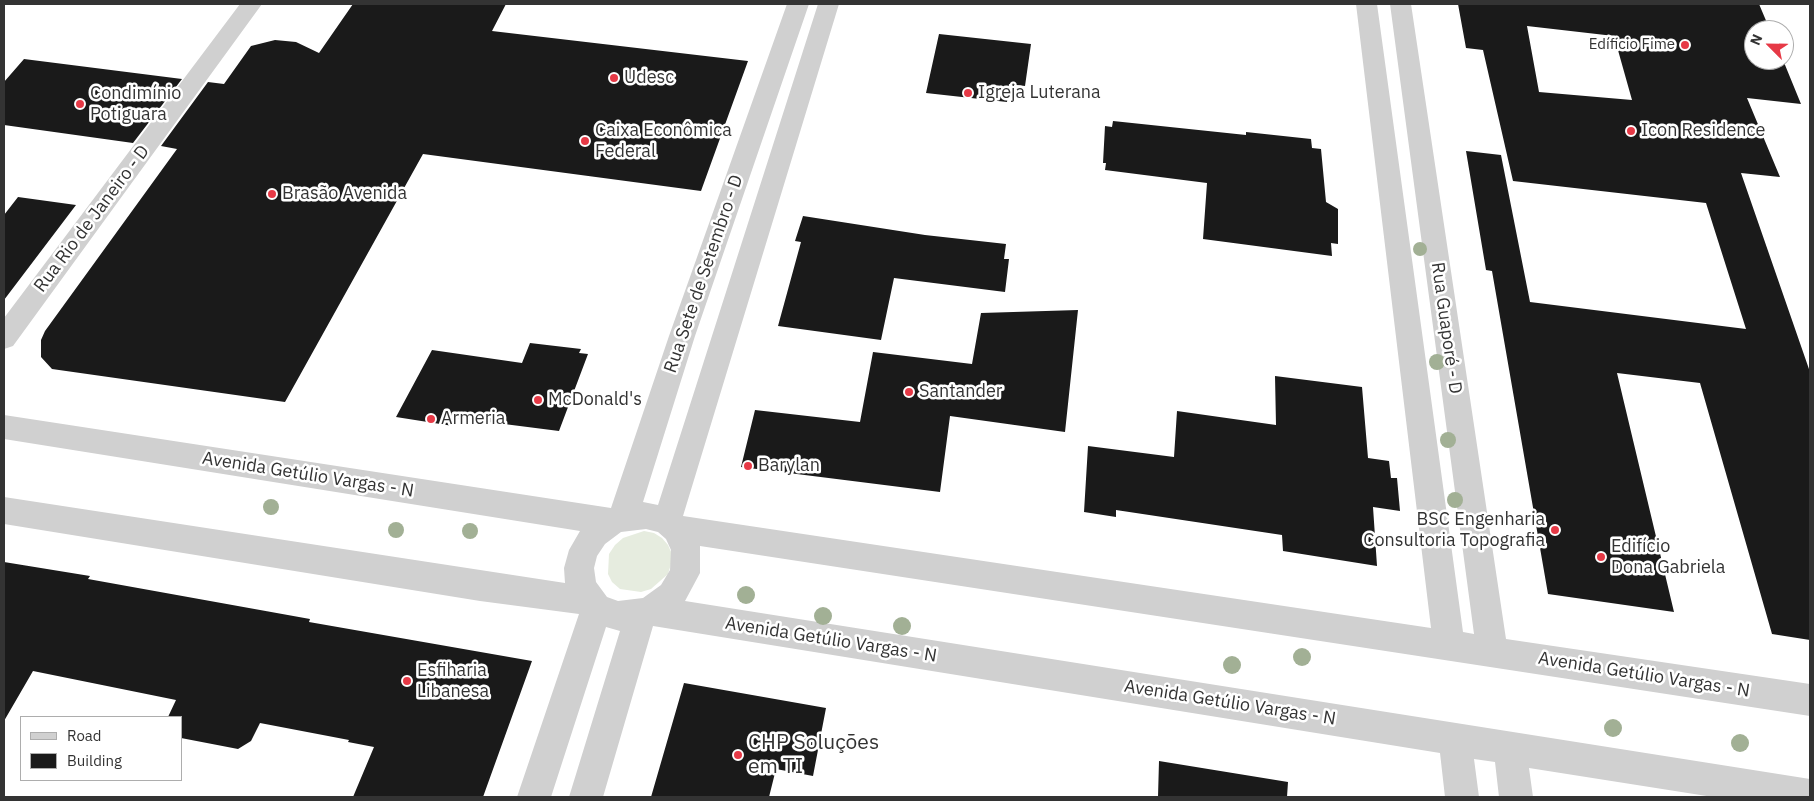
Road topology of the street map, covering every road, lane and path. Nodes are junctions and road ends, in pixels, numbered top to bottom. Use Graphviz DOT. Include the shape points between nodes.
graph roads {
  1 [pos="251,4"];
  2 [pos="798,4"];
  3 [pos="829,4"];
  4 [pos="1367,4"];
  5 [pos="1401,4"];
  6 [pos="4,338"];
  7 [pos="4,428"];
  8 [pos="1431,510"];
  9 [pos="4,511"];
  10 [pos="1473,516"];
  11 [pos="617,519"];
  12 [pos="672,525"];
  13 [pos="594,605"];
  14 [pos="646,612"];
  15 [pos="1448,645"];
  16 [pos="1492,652"];
  17 [pos="1810,700"];
  18 [pos="1455,739"];
  19 [pos="1510,748"];
  20 [pos="1810,796"];
  21 [pos="534,797"];
  22 [pos="586,797"];
  23 [pos="1462,797"];
  24 [pos="1516,797"];
  1 -- 6 [label="street, Rua Rio de Janeiro - D"];
  2 -- 11 [label="street, Rua Sete de Setembro - D"];
  3 -- 12 [label="street, Rua Sete de Setembro - D"];
  4 -- 8 [label="street, Rua Guaporé - D"];
  5 -- 10 [label="street, Rua Guaporé - D"];
  7 -- 11 [label="street, Avenida Getúlio Vargas - N"];
  8 -- 10 [label="street"];
  8 -- 15 [label="street, Rua Guaporé - D"];
  9 -- 13 [label="street"];
  10 -- 16 [label="street, Rua Guaporé - D"];
  11 -- 12 [label="street" via="646,514"];
  11 -- 13 [label="street" via="595,534 584,550 579,568 581,586"];
  12 -- 14 [label="street" via="686,549 684,573 672,595"];
  12 -- 15 [label="street, Avenida Getúlio Vargas - N"];
  13 -- 14 [label="street" via="618,616"];
  13 -- 21 [label="street"];
  14 -- 18 [label="street, Avenida Getúlio Vargas - N"];
  14 -- 22 [label="street"];
  15 -- 16 [label="street, Avenida Getúlio Vargas - N"];
  16 -- 17 [label="street, Avenida Getúlio Vargas - N"];
  18 -- 19 [label="street, Avenida Getúlio Vargas - N"];
  18 -- 23 [label="street"];
  19 -- 20 [label="street, Avenida Getúlio Vargas - N"];
  19 -- 24 [label="street"];
}
